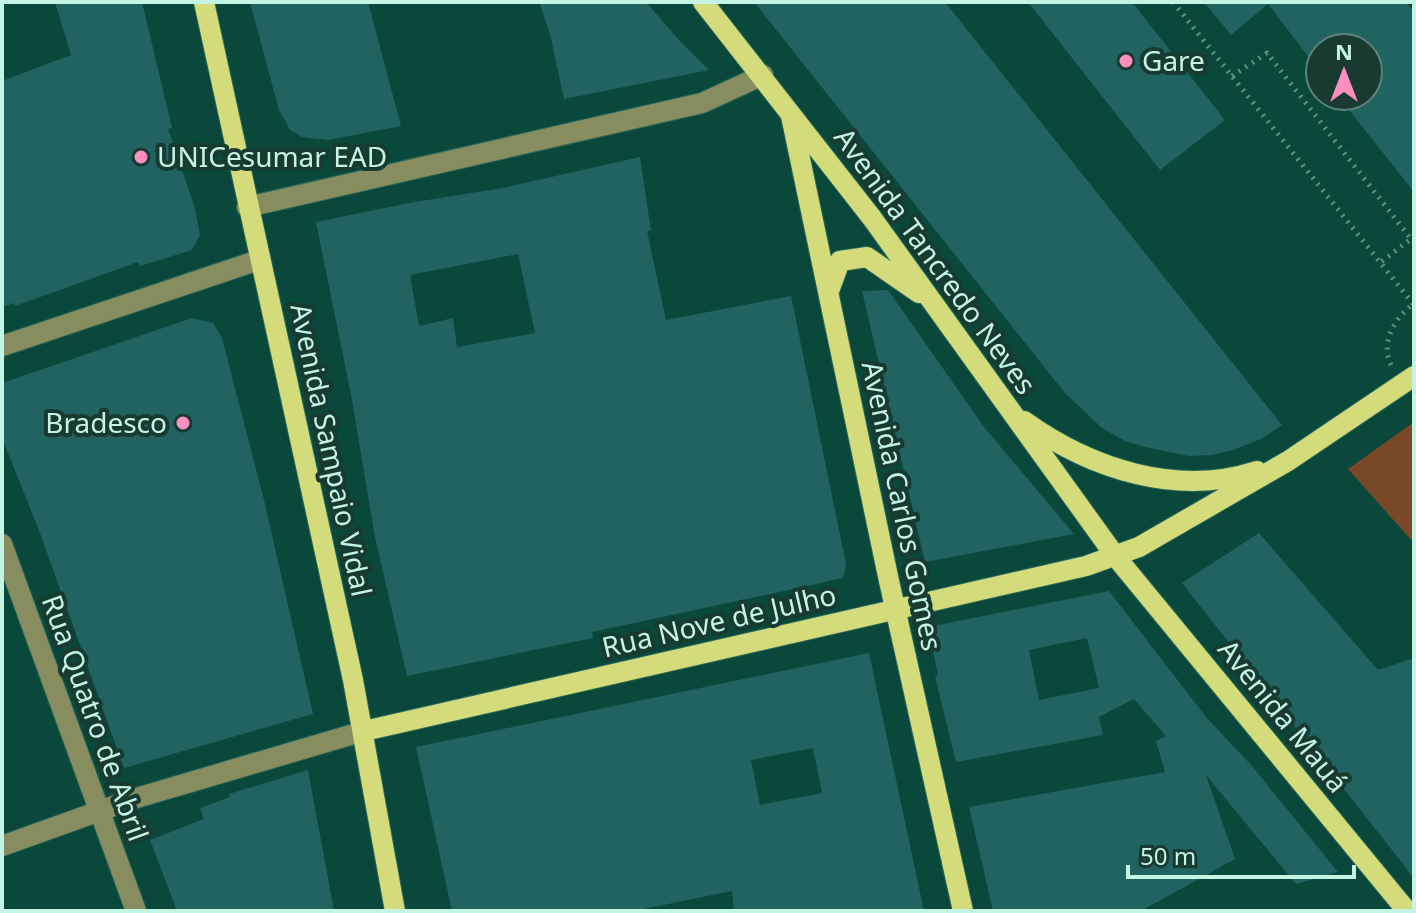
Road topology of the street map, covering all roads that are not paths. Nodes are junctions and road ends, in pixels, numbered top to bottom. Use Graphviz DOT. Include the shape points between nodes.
graph roads {
  1 [pos="204,2"];
  2 [pos="703,2"];
  3 [pos="763,75"];
  4 [pos="791,112"];
  5 [pos="247,207"];
  6 [pos="259,260"];
  7 [pos="828,294"];
  8 [pos="932,303"];
  9 [pos="2,346"];
  10 [pos="1414,376"];
  11 [pos="1008,408"];
  12 [pos="1288,461"];
  13 [pos="2,544"];
  14 [pos="1116,557"];
  15 [pos="896,610"];
  16 [pos="364,731"];
  17 [pos="98,811"];
  18 [pos="2,846"];
  19 [pos="136,911"];
  20 [pos="395,911"];
  21 [pos="963,911"];
  22 [pos="1407,911"];
  1 -- 5 [label="main road, Avenida Sampaio Vidal"];
  2 -- 3 [label="main road, Avenida Tancredo Neves"];
  3 -- 4 [label="main road, Avenida Tancredo Neves"];
  3 -- 5 [label="street" via="702,103"];
  4 -- 7 [label="main road, Avenida Carlos Gomes"];
  4 -- 8 [label="main road, Avenida Tancredo Neves"];
  5 -- 6 [label="main road, Avenida Sampaio Vidal"];
  6 -- 9 [label="street"];
  6 -- 16 [label="main road, Avenida Sampaio Vidal"];
  7 -- 8 [label="main road" via="840,261 867,257"];
  7 -- 15 [label="main road, Avenida Carlos Gomes"];
  8 -- 11 [label="main road, Avenida Tancredo Neves"];
  10 -- 12 [label="main road, Rua Nove de Julho"];
  11 -- 12 [label="main road" via="1067,447 1148,478 1213,480"];
  11 -- 14 [label="main road, Avenida Tancredo Neves"];
  12 -- 14 [label="main road, Rua Nove de Julho"];
  13 -- 17 [label="street, Rua Quatro de Abril"];
  14 -- 15 [label="main road, Rua Nove de Julho"];
  14 -- 22 [label="main road, Avenida Mauá"];
  15 -- 16 [label="main road, Rua Nove de Julho"];
  15 -- 21 [label="main road, Avenida Carlos Gomes"];
  16 -- 17 [label="street, Rua Nove de Julho"];
  16 -- 20 [label="main road, Avenida Sampaio Vidal"];
  17 -- 18 [label="street, Rua Nove de Julho"];
  17 -- 19 [label="street, Rua Quatro de Abril"];
}
